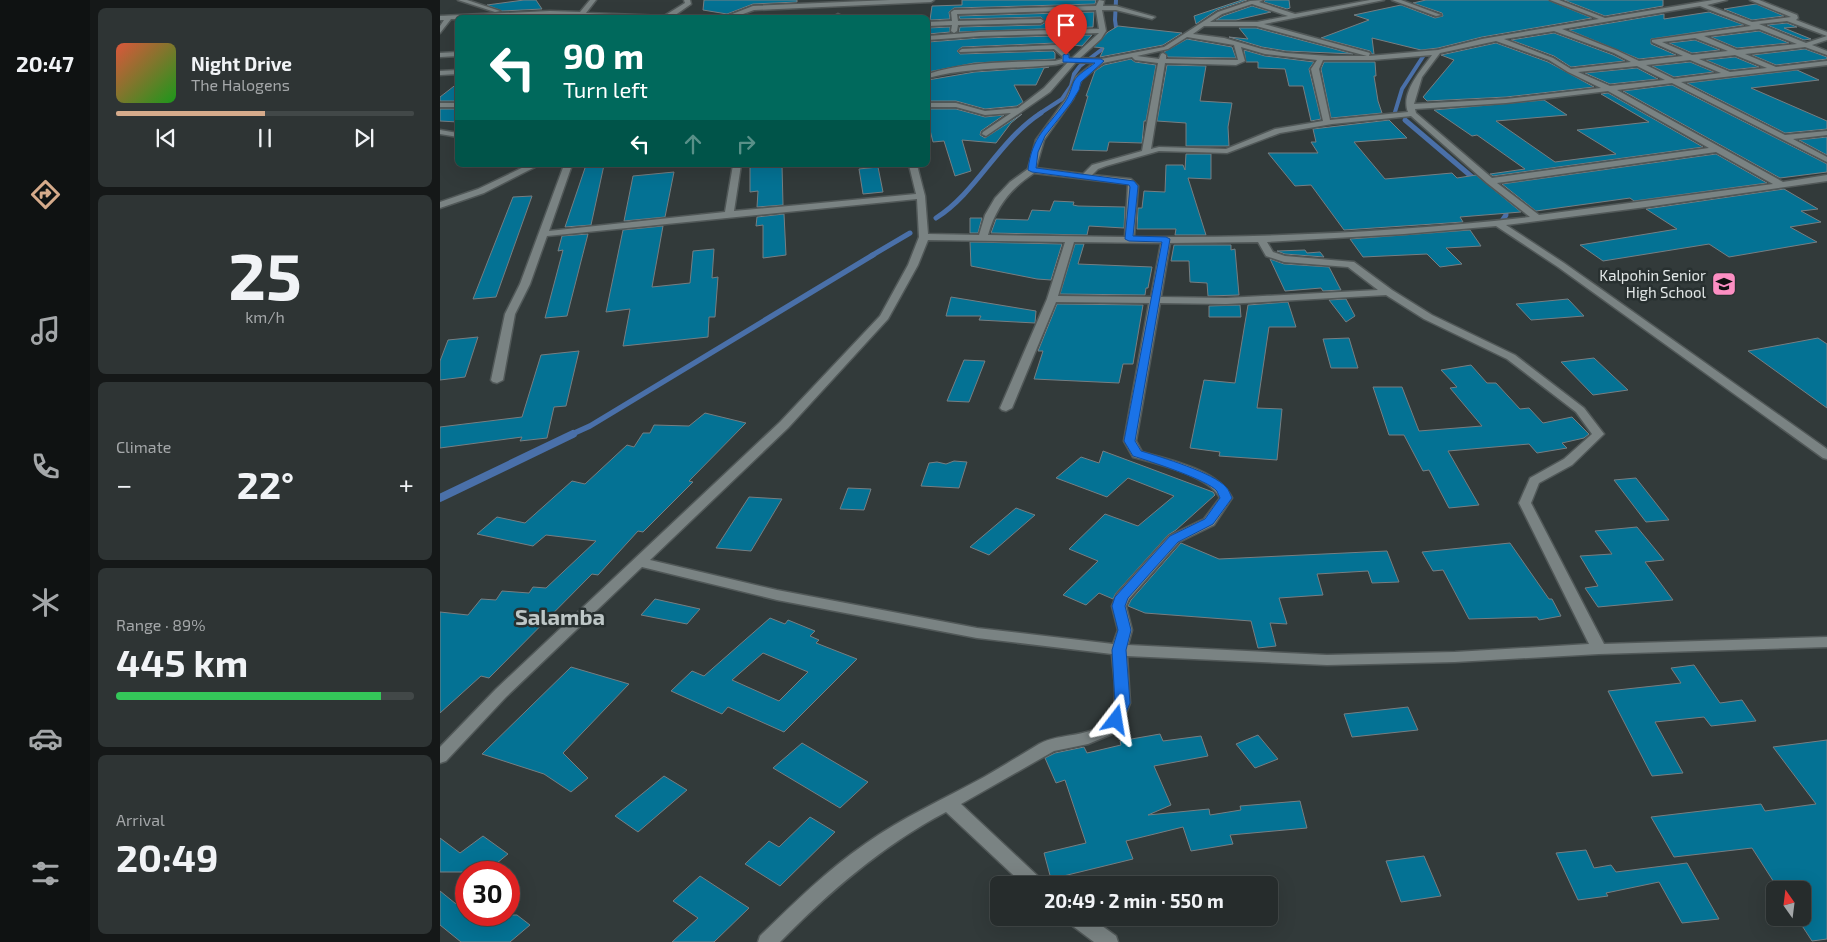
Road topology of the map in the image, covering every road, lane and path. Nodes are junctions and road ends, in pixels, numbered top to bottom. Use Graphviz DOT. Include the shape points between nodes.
graph roads {
  1 [pos="461,0"];
  2 [pos="592,0"];
  3 [pos="687,0"];
  4 [pos="931,0"];
  5 [pos="1051,0"];
  6 [pos="1101,0"];
  7 [pos="1260,0"];
  8 [pos="1382,0"];
  9 [pos="1395,0"];
  10 [pos="1553,0"];
  11 [pos="1724,0"];
  12 [pos="1753,0"];
  13 [pos="837,2"];
  14 [pos="1252,2"];
  15 [pos="1700,4"];
  16 [pos="1000,6"];
  17 [pos="1103,8"];
  18 [pos="584,13"];
  19 [pos="505,14"];
  20 [pos="1438,14"];
  21 [pos="486,15"];
  22 [pos="616,15"];
  23 [pos="670,15"];
  24 [pos="734,15"];
  25 [pos="837,15"];
  26 [pos="1048,16"];
  27 [pos="1152,16"];
  28 [pos="1294,16"];
  29 [pos="449,17"];
  30 [pos="455,17"];
  31 [pos="440,18"];
  32 [pos="1603,19"];
  33 [pos="1788,19"];
  34 [pos="1001,22"];
  35 [pos="955,23"];
  36 [pos="1752,23"];
  37 [pos="930,24"];
  38 [pos="1202,24"];
  39 [pos="1257,24"];
  40 [pos="1760,27"];
  41 [pos="1555,29"];
  42 [pos="440,31"];
  43 [pos="1103,31"];
  44 [pos="1044,32"];
  45 [pos="1187,35"];
  46 [pos="1695,35"];
  47 [pos="954,36"];
  48 [pos="1827,36"];
  49 [pos="930,38"];
  50 [pos="1496,38"];
  51 [pos="1237,43"];
  52 [pos="1805,45"];
  53 [pos="1065,46"];
  54 [pos="1081,46"];
  55 [pos="1089,46"];
  56 [pos="1042,47"];
  57 [pos="1056,47"];
  58 [pos="1166,48"];
  59 [pos="962,51"];
  60 [pos="1438,52"];
  61 [pos="1738,53"];
  62 [pos="1827,53"];
  63 [pos="455,54"];
  64 [pos="440,55"];
  65 [pos="1381,57"];
  66 [pos="1117,58"];
  67 [pos="1321,58"];
  68 [pos="1694,58"];
  69 [pos="1065,60"];
  70 [pos="1078,60"];
  71 [pos="1097,61"];
  72 [pos="1160,61"];
  73 [pos="1827,62"];
  74 [pos="1636,64"];
  75 [pos="930,67"];
  76 [pos="967,68"];
  77 [pos="1776,69"];
  78 [pos="944,71"];
  79 [pos="1570,71"];
  80 [pos="455,72"];
  81 [pos="440,73"];
  82 [pos="930,75"];
  83 [pos="1730,75"];
  84 [pos="1675,82"];
  85 [pos="1610,89"];
  86 [pos="440,105"];
  87 [pos="455,105"];
  88 [pos="930,105"];
  89 [pos="1020,110"];
  90 [pos="1412,111"];
  91 [pos="1328,123"];
  92 [pos="440,132"];
  93 [pos="1827,133"];
  94 [pos="455,134"];
  95 [pos="986,134"];
  96 [pos="1783,138"];
  97 [pos="1717,149"];
  98 [pos="1146,152"];
  99 [pos="1827,160"];
  100 [pos="531,167"];
  101 [pos="567,167"];
  102 [pos="737,167"];
  103 [pos="914,167"];
  104 [pos="1032,170"];
  105 [pos="1085,177"];
  106 [pos="1827,178"];
  107 [pos="1490,181"];
  108 [pos="1782,185"];
  109 [pos="921,196"];
  110 [pos="440,205"];
  111 [pos="729,216"];
  112 [pos="1537,218"];
  113 [pos="1498,224"];
  114 [pos="542,234"];
  115 [pos="924,237"];
  116 [pos="983,238"];
  117 [pos="1070,238"];
  118 [pos="1129,239"];
  119 [pos="1166,239"];
  120 [pos="1261,239"];
  121 [pos="1388,292"];
  122 [pos="1052,299"];
  123 [pos="1157,299"];
  124 [pos="497,380"];
  125 [pos="1006,408"];
  126 [pos="1827,455"];
  127 [pos="640,562"];
  128 [pos="1827,642"];
  129 [pos="1599,649"];
  130 [pos="1119,650"];
  131 [pos="440,757"];
  132 [pos="948,803"];
  133 [pos="1026,876"];
  134 [pos="1088,926"];
  135 [pos="767,942"];
  136 [pos="1109,942"];
  1 -- 19 [label="street"];
  2 -- 18 [label="street"];
  3 -- 23 [label="street" via="688,4"];
  4 -- 13 [label="street"];
  5 -- 26 [label="street"];
  6 -- 17 [label="street"];
  7 -- 14 [label="street"];
  8 -- 28 [label="street"];
  9 -- 20 [label="street"];
  10 -- 32 [label="street"];
  11 -- 15 [label="street"];
  12 -- 33 [label="street" via="1795,16"];
  13 -- 24 [label="street" via="753,8"];
  13 -- 25 [label="street"];
  14 -- 28 [label="street"];
  14 -- 38 [label="street" via="1220,13"];
  15 -- 32 [label="street"];
  15 -- 36 [label="street"];
  16 -- 26 [label="street"];
  16 -- 34 [label="street"];
  16 -- 35 [label="street" via="953,9"];
  17 -- 26 [label="street"];
  17 -- 27 [label="street"];
  17 -- 43 [label="street"];
  18 -- 19 [label="street"];
  18 -- 22 [label="street"];
  19 -- 21 [label="street"];
  26 -- 34 [label="street"];
  26 -- 44 [label="street"];
  28 -- 39 [label="street"];
  29 -- 30 [label="street"];
  29 -- 31 [label="street"];
  29 -- 42 [label="street"];
  32 -- 41 [label="street"];
  33 -- 36 [label="street"];
  33 -- 48 [label="street"];
  34 -- 35 [label="street"];
  35 -- 37 [label="street"];
  35 -- 47 [label="street"];
  36 -- 40 [label="street"];
  38 -- 39 [label="street"];
  38 -- 45 [label="street"];
  39 -- 65 [label="street"];
  40 -- 46 [label="street"];
  40 -- 52 [label="street"];
  41 -- 50 [label="street"];
  41 -- 74 [label="street" via="1616,52"];
  43 -- 44 [label="street"];
  43 -- 55 [label="street"];
  44 -- 47 [label="street"];
  44 -- 56 [label="street"];
  45 -- 51 [label="street"];
  45 -- 58 [label="street"];
  46 -- 61 [label="street"];
  46 -- 68 [label="street" via="1654,41"];
  47 -- 49 [label="street"];
  47 -- 59 [label="street"];
  48 -- 52 [label="street"];
  50 -- 60 [label="street"];
  50 -- 79 [label="street" via="1551,59"];
  51 -- 67 [label="street" via="1266,52"];
  51 -- 72 [label="street" via="1240,62"];
  52 -- 61 [label="street"];
  52 -- 62 [label="street"];
  53 -- 57 [label="street"];
  54 -- 55 [label="street"];
  55 -- 70 [label="street"];
  56 -- 57 [label="street"];
  56 -- 59 [label="street"];
  57 -- 69 [label="street" via="1066,55"];
  58 -- 66 [label="street"];
  58 -- 72 [label="street"];
  59 -- 76 [label="street"];
  60 -- 65 [label="street"];
  60 -- 90 [label="street" via="1419,77 1413,93"];
  61 -- 68 [label="street"];
  61 -- 77 [label="street"];
  63 -- 64 [label="street"];
  65 -- 67 [label="street"];
  66 -- 71 [label="street"];
  66 -- 72 [label="street"];
  67 -- 91 [label="street" via="1315,69"];
  68 -- 74 [label="street"];
  68 -- 83 [label="street"];
  69 -- 70 [label="street"];
  69 -- 76 [label="street"];
  70 -- 71 [label="street"];
  70 -- 89 [label="street"];
  71 -- 104 [label="street" via="1077,81 1068,103 1041,136 1034,152"];
  72 -- 98 [label="street"];
  73 -- 77 [label="street"];
  74 -- 79 [label="street"];
  74 -- 84 [label="street"];
  75 -- 78 [label="street"];
  76 -- 78 [label="street"];
  77 -- 83 [label="street"];
  78 -- 82 [label="street"];
  79 -- 85 [label="street"];
  80 -- 81 [label="street"];
  83 -- 84 [label="street"];
  84 -- 85 [label="street"];
  84 -- 96 [label="street"];
  85 -- 90 [label="street"];
  85 -- 97 [label="street"];
  86 -- 87 [label="street"];
  88 -- 89 [label="street" via="956,105 986,113"];
  89 -- 95 [label="street"];
  90 -- 91 [label="street"];
  90 -- 107 [label="street"];
  91 -- 98 [label="street" via="1278,131 1227,151 1170,148"];
  92 -- 94 [label="street"];
  93 -- 96 [label="street"];
  96 -- 99 [label="street"];
  97 -- 107 [label="street"];
  97 -- 108 [label="street"];
  98 -- 105 [label="street" via="1095,167"];
  100 -- 110 [label="street" via="481,191"];
  101 -- 114 [label="street"];
  102 -- 111 [label="street"];
  103 -- 109 [label="street"];
  104 -- 105 [label="street"];
  104 -- 116 [label="street" via="1003,193 988,216"];
  105 -- 118 [label="street" via="1131,182 1134,186"];
  106 -- 108 [label="street"];
  107 -- 112 [label="street"];
  108 -- 112 [label="street"];
  109 -- 111 [label="street"];
  109 -- 115 [label="street"];
  111 -- 114 [label="street"];
  112 -- 113 [label="street"];
  113 -- 120 [label="street"];
  113 -- 126 [label="street" via="1568,270"];
  114 -- 124 [label="street" via="525,284 510,314"];
  115 -- 116 [label="street"];
  115 -- 127 [label="street" via="913,265 884,317 784,425"];
  116 -- 117 [label="street"];
  117 -- 118 [label="street"];
  117 -- 122 [label="street"];
  118 -- 119 [label="street"];
  119 -- 120 [label="street"];
  119 -- 123 [label="street"];
  120 -- 121 [label="street" via="1269,254 1284,259 1351,264"];
  121 -- 123 [label="street" via="1226,301"];
  121 -- 129 [label="street" via="1428,317 1510,357 1580,410 1598,434 1568,462 1534,481 1525,503"];
  122 -- 123 [label="street"];
  122 -- 125 [label="street"];
  123 -- 130 [label="street" via="1130,441 1137,454 1213,482 1222,489 1226,498 1209,522 1174,539 1122,597 1119,606 1125,630"];
  127 -- 130 [label="street" via="777,595 977,633"];
  127 -- 131 [label="street" via="501,694"];
  128 -- 129 [label="street"];
  129 -- 130 [label="street" via="1327,660"];
  130 -- 132 [label="street" via="1122,703 1116,720 1106,730 1088,738 1050,746"];
  132 -- 133 [label="street"];
  132 -- 135 [label="street" via="871,849 805,904"];
  134 -- 136 [label="street"];
}
